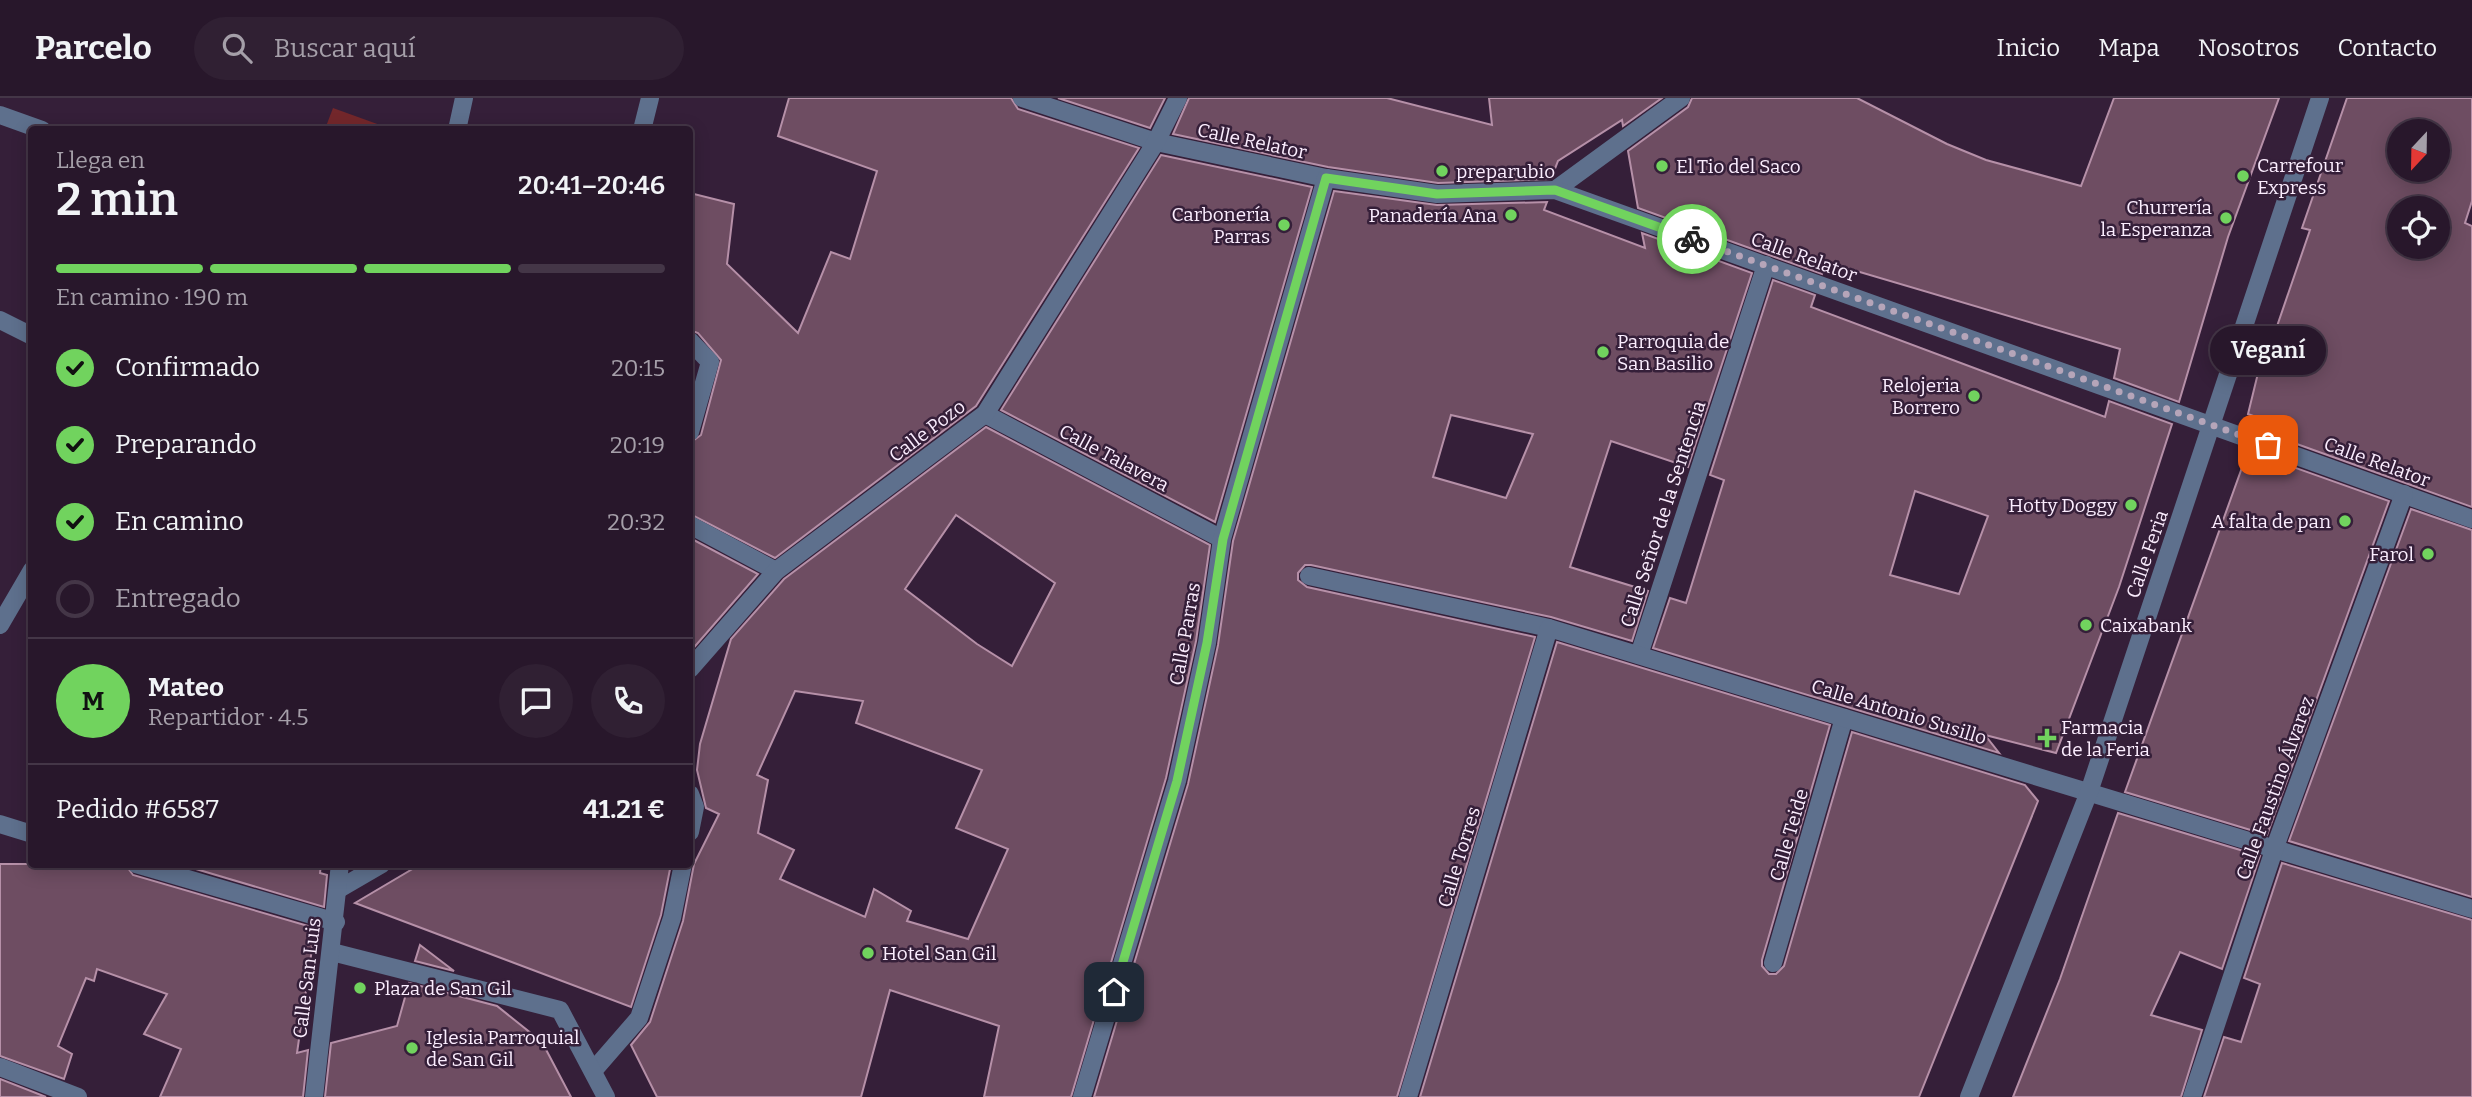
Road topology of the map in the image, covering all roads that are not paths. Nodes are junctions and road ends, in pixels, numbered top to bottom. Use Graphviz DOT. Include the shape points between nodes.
graph roads {
  1 [pos="464,98"];
  2 [pos="650,98"];
  3 [pos="1023,98"];
  4 [pos="1178,98"];
  5 [pos="1681,98"];
  6 [pos="2320,98"];
  7 [pos="0,115"];
  8 [pos="31,126"];
  9 [pos="458,126"];
  10 [pos="643,126"];
  11 [pos="1156,142"];
  12 [pos="1326,178"];
  13 [pos="1555,190"];
  14 [pos="1766,265"];
  15 [pos="0,320"];
  16 [pos="28,334"];
  17 [pos="693,344"];
  18 [pos="985,414"];
  19 [pos="693,422"];
  20 [pos="2213,425"];
  21 [pos="2404,494"];
  22 [pos="2472,519"];
  23 [pos="693,527"];
  24 [pos="1223,539"];
  25 [pos="776,571"];
  26 [pos="28,576"];
  27 [pos="1309,576"];
  28 [pos="2,618"];
  29 [pos="1549,628"];
  30 [pos="1639,655"];
  31 [pos="693,666"];
  32 [pos="1844,718"];
  33 [pos="2090,792"];
  34 [pos="1,827"];
  35 [pos="28,833"];
  36 [pos="2276,847"];
  37 [pos="150,868"];
  38 [pos="340,868"];
  39 [pos="375,868"];
  40 [pos="682,868"];
  41 [pos="340,889"];
  42 [pos="2472,909"];
  43 [pos="336,922"];
  44 [pos="332,952"];
  45 [pos="1773,963"];
  46 [pos="0,1067"];
  47 [pos="593,1071"];
  48 [pos="78,1097"];
  49 [pos="314,1097"];
  50 [pos="606,1097"];
  51 [pos="1082,1097"];
  52 [pos="1408,1097"];
  53 [pos="1969,1097"];
  54 [pos="2192,1097"];
  1 -- 9 [label="street"];
  2 -- 10 [label="street"];
  3 -- 11 [label="street, Calle Relator"];
  4 -- 11 [label="street, Calle Pozo"];
  5 -- 13 [label="street"];
  6 -- 20 [label="street, Calle Feria"];
  7 -- 8 [label="street"];
  11 -- 12 [label="street, Calle Relator"];
  11 -- 18 [label="street, Calle Pozo"];
  12 -- 13 [label="street, Calle Relator" via="1437,194"];
  12 -- 24 [label="street, Calle Parras"];
  13 -- 14 [label="street, Calle Relator"];
  14 -- 20 [label="street, Calle Relator"];
  14 -- 30 [label="street, Calle Señor de la Sentencia"];
  15 -- 16 [label="street"];
  17 -- 19 [label="street" via="710,362"];
  18 -- 24 [label="street, Calle Talavera"];
  18 -- 25 [label="street, Calle Pozo"];
  20 -- 21 [label="street, Calle Relator"];
  20 -- 33 [label="street, Calle Feria"];
  21 -- 22 [label="street, Calle Relator"];
  21 -- 36 [label="street, Calle Faustino Álvarez"];
  23 -- 25 [label="street"];
  24 -- 51 [label="street, Calle Parras" via="1207,643 1177,781"];
  25 -- 31 [label="street, Calle Pozo"];
  26 -- 28 [label="street"];
  27 -- 29 [label="street, Calle Antonio Susillo"];
  29 -- 30 [label="street, Calle Antonio Susillo"];
  29 -- 52 [label="street, Calle Torres"];
  30 -- 32 [label="street, Calle Antonio Susillo"];
  32 -- 33 [label="street, Calle Antonio Susillo"];
  32 -- 45 [label="street, Calle Teide"];
  33 -- 36 [label="street, Calle Antonio Susillo"];
  33 -- 53 [label="street, Calle Feria"];
  34 -- 35 [label="street"];
  36 -- 42 [label="street, Calle Antonio Susillo"];
  36 -- 54 [label="street, Calle Faustino Álvarez"];
  37 -- 43 [label="street"];
  38 -- 41 [label="street, Calle San Luis"];
  39 -- 41 [label="street"];
  40 -- 47 [label="street" via="672,918 639,1018"];
  41 -- 43 [label="street, Calle San Luis"];
  43 -- 44 [label="street, Calle San Luis"];
  44 -- 47 [label="street" via="560,1010"];
  44 -- 49 [label="street, Calle San Luis"];
  46 -- 48 [label="street"];
  47 -- 50 [label="street"];
}
